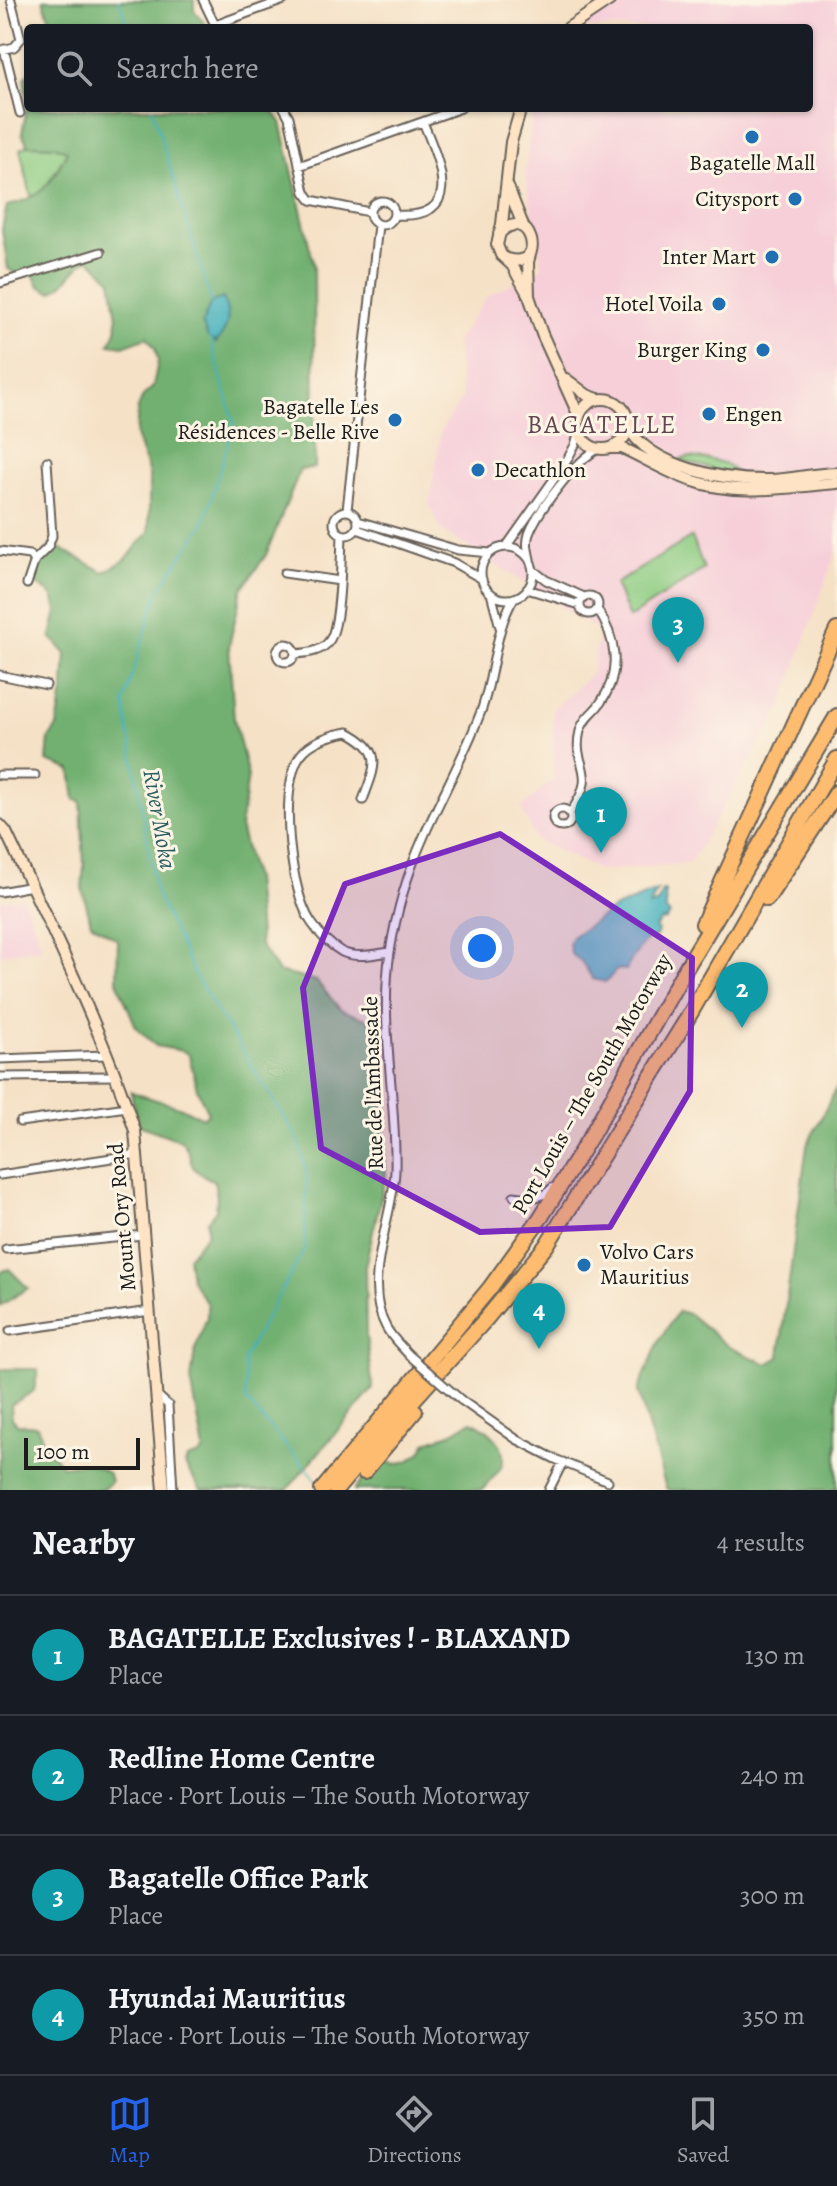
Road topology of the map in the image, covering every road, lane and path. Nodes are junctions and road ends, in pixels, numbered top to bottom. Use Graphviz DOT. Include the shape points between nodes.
graph roads {
  1 [pos="11,0"];
  2 [pos="203,0"];
  3 [pos="284,0"];
  4 [pos="610,0"];
  5 [pos="215,24"];
  6 [pos="224,24"];
  7 [pos="574,24"];
  8 [pos="2,50"];
  9 [pos="286,112"];
  10 [pos="450,112"];
  11 [pos="520,112"];
  12 [pos="20,113"];
  13 [pos="423,122"];
  14 [pos="299,166"];
  15 [pos="506,181"];
  16 [pos="369,212"];
  17 [pos="394,215"];
  18 [pos="378,225"];
  19 [pos="524,228"];
  20 [pos="499,234"];
  21 [pos="531,251"];
  22 [pos="101,252"];
  23 [pos="505,258"];
  24 [pos="0,283"];
  25 [pos="529,296"];
  26 [pos="559,372"];
  27 [pos="598,399"];
  28 [pos="579,416"];
  29 [pos="628,427"];
  30 [pos="579,431"];
  31 [pos="612,448"];
  32 [pos="599,449"];
  33 [pos="47,461"];
  34 [pos="837,473"];
  35 [pos="837,483"];
  36 [pos="347,510"];
  37 [pos="357,525"];
  38 [pos="342,535"];
  39 [pos="506,547"];
  40 [pos="0,551"];
  41 [pos="490,553"];
  42 [pos="35,560"];
  43 [pos="532,566"];
  44 [pos="284,573"];
  45 [pos="482,579"];
  46 [pos="340,581"];
  47 [pos="27,584"];
  48 [pos="527,589"];
  49 [pos="491,593"];
  50 [pos="514,598"];
  51 [pos="582,601"];
  52 [pos="597,609"];
  53 [pos="500,629"];
  54 [pos="837,630"];
  55 [pos="295,654"];
  56 [pos="0,675"];
  57 [pos="46,685"];
  58 [pos="837,716"];
  59 [pos="837,759"];
  60 [pos="0,775"];
  61 [pos="35,775"];
  62 [pos="837,792"];
  63 [pos="363,800"];
  64 [pos="570,813"];
  65 [pos="0,825"];
  66 [pos="32,886"];
  67 [pos="0,892"];
  68 [pos="390,952"];
  69 [pos="683,973"];
  70 [pos="687,1019"];
  71 [pos="106,1055"];
  72 [pos="0,1059"];
  73 [pos="115,1076"];
  74 [pos="0,1077"];
  75 [pos="127,1107"];
  76 [pos="20,1122"];
  77 [pos="592,1134"];
  78 [pos="138,1154"];
  79 [pos="0,1175"];
  80 [pos="514,1196"];
  81 [pos="143,1235"];
  82 [pos="6,1249"];
  83 [pos="150,1311"];
  84 [pos="10,1331"];
  85 [pos="156,1394"];
  86 [pos="385,1422"];
  87 [pos="563,1462"];
  88 [pos="608,1481"];
  89 [pos="164,1490"];
  90 [pos="173,1490"];
  91 [pos="311,1490"];
  92 [pos="322,1490"];
  93 [pos="336,1490"];
  94 [pos="348,1490"];
  95 [pos="549,1490"];
  1 -- 8 [label="street" via="21,39"];
  2 -- 5 [label="street"];
  3 -- 6 [label="street"];
  4 -- 7 [label="main road"];
  8 -- 12 [label="street"];
  9 -- 14 [label="street"];
  10 -- 13 [label="street"];
  11 -- 15 [label="main road"];
  13 -- 14 [label="street"];
  13 -- 17 [label="street" via="442,170 442,189 428,210"];
  14 -- 16 [label="street" via="305,192 315,203"];
  15 -- 19 [label="main road"];
  15 -- 20 [label="main road"];
  16 -- 17 [label="street" via="383,200"];
  16 -- 18 [label="street"];
  17 -- 18 [label="street"];
  18 -- 36 [label="street"];
  19 -- 20 [label="main road" via="508,227"];
  19 -- 21 [label="main road" via="532,239"];
  20 -- 23 [label="main road" via="497,245"];
  21 -- 23 [label="main road" via="517,261"];
  21 -- 25 [label="main road"];
  22 -- 24 [label="street"];
  23 -- 25 [label="main road"];
  25 -- 26 [label="main road"];
  26 -- 27 [label="main road"];
  26 -- 28 [label="main road"];
  27 -- 28 [label="main road"];
  27 -- 29 [label="main road" via="622,408"];
  28 -- 30 [label="main road"];
  29 -- 31 [label="main road"];
  29 -- 34 [label="main road" via="655,453 711,474 769,480"];
  30 -- 32 [label="main road" via="586,443"];
  30 -- 39 [label="street" via="566,462"];
  31 -- 32 [label="main road"];
  31 -- 35 [label="main road" via="690,480 726,488 760,491"];
  32 -- 43 [label="street" via="585,456 532,528 527,547"];
  33 -- 42 [label="street" via="52,536"];
  36 -- 37 [label="street"];
  36 -- 38 [label="street" via="334,519"];
  37 -- 38 [label="street" via="351,535"];
  37 -- 41 [label="street"];
  37 -- 45 [label="street"];
  38 -- 46 [label="street"];
  39 -- 41 [label="street"];
  39 -- 43 [label="street" via="520,550"];
  40 -- 42 [label="street"];
  41 -- 45 [label="street" via="482,565"];
  42 -- 47 [label="street"];
  43 -- 48 [label="street"];
  43 -- 51 [label="street"];
  44 -- 46 [label="street"];
  45 -- 49 [label="street"];
  46 -- 55 [label="street" via="332,638 318,650"];
  48 -- 50 [label="street"];
  48 -- 51 [label="street"];
  49 -- 50 [label="street"];
  49 -- 53 [label="street"];
  50 -- 53 [label="street"];
  51 -- 52 [label="street" via="595,598"];
  51 -- 52 [label="street" via="587,614"];
  52 -- 64 [label="street" via="610,628 615,663 601,702 580,730 586,781"];
  53 -- 68 [label="street, Rue de l'Ambassade" via="485,701 423,837"];
  54 -- 69 [label="highway"];
  56 -- 57 [label="street"];
  58 -- 69 [label="highway, Port Louis – The South Motorway"];
  59 -- 70 [label="highway, Port Louis – The South Motorway"];
  60 -- 61 [label="street"];
  62 -- 70 [label="highway"];
  63 -- 68 [label="street" via="375,766 373,750 348,732 320,740 297,761 287,805 288,834 310,921 326,940 344,953"];
  65 -- 66 [label="main road, Mount Ory Road"];
  66 -- 67 [label="street"];
  66 -- 71 [label="main road, Mount Ory Road"];
  68 -- 87 [label="street, Rue de l'Ambassade, bridge" via="387,1008 395,1172 376,1288 378,1307 386,1328 409,1355 461,1400 516,1439"];
  69 -- 77 [label="highway, Port Louis – The South Motorway"];
  70 -- 86 [label="highway, Port Louis – The South Motorway" via="546,1246 486,1319"];
  71 -- 72 [label="street"];
  71 -- 73 [label="main road, Mount Ory Road"];
  73 -- 74 [label="street"];
  73 -- 75 [label="main road, Mount Ory Road"];
  75 -- 76 [label="street"];
  75 -- 78 [label="main road, Mount Ory Road"];
  77 -- 80 [label="street" via="546,1194"];
  77 -- 86 [label="highway, Port Louis – The South Motorway" via="490,1288"];
  78 -- 79 [label="street"];
  78 -- 81 [label="main road, Mount Ory Road"];
  81 -- 82 [label="street"];
  81 -- 83 [label="main road, Mount Ory Road"];
  83 -- 84 [label="street"];
  83 -- 85 [label="main road, Mount Ory Road"];
  85 -- 89 [label="main road, Mount Ory Road"];
  85 -- 90 [label="street" via="168,1405"];
  86 -- 91 [label="highway"];
  86 -- 92 [label="highway, Port Louis – The South Motorway"];
  86 -- 93 [label="highway, Port Louis – The South Motorway"];
  86 -- 94 [label="highway"];
  87 -- 88 [label="street, Rue de l'Ambassade"];
  87 -- 95 [label="street"];
}
